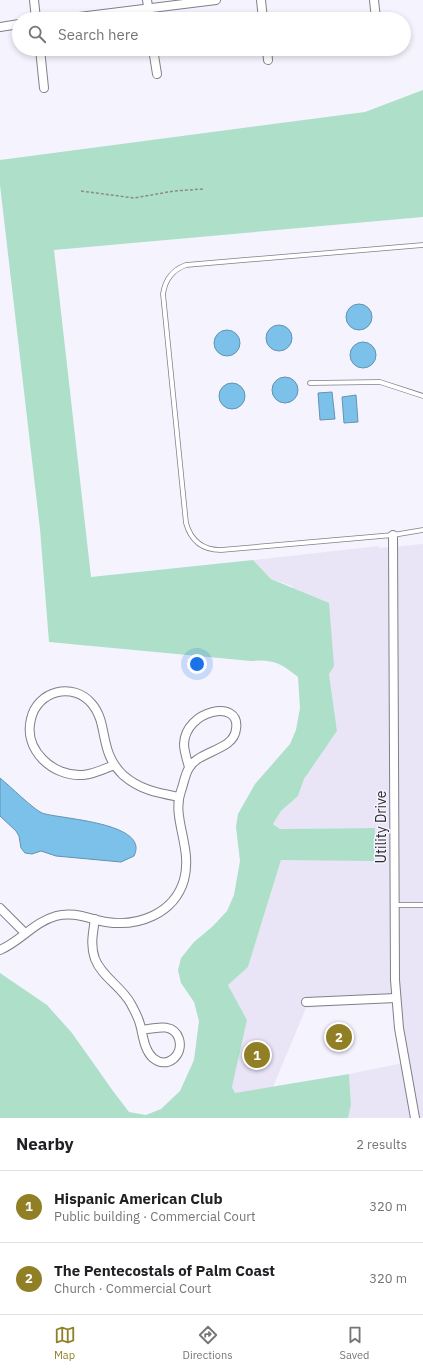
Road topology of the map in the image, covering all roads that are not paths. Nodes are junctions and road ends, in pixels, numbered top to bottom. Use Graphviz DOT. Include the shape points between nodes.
graph roads {
  1 [pos="34,0"];
  2 [pos="216,0"];
  3 [pos="261,0"];
  4 [pos="374,0"];
  5 [pos="148,4"];
  6 [pos="35,12"];
  7 [pos="103,12"];
  8 [pos="262,12"];
  9 [pos="375,12"];
  10 [pos="12,25"];
  11 [pos="0,27"];
  12 [pos="41,56"];
  13 [pos="154,56"];
  14 [pos="267,56"];
  15 [pos="268,60"];
  16 [pos="156,74"];
  17 [pos="44,88"];
  18 [pos="423,245"];
  19 [pos="310,383"];
  20 [pos="423,396"];
  21 [pos="423,530"];
  22 [pos="393,535"];
  23 [pos="114,765"];
  24 [pos="189,767"];
  25 [pos="179,797"];
  26 [pos="394,905"];
  27 [pos="423,905"];
  28 [pos="0,908"];
  29 [pos="94,920"];
  30 [pos="25,933"];
  31 [pos="0,950"];
  32 [pos="396,998"];
  33 [pos="306,1002"];
  34 [pos="142,1030"];
  35 [pos="415,1118"];
  1 -- 6 [label="street"];
  2 -- 5 [label="street"];
  3 -- 8 [label="street"];
  4 -- 9 [label="street"];
  5 -- 7 [label="street"];
  10 -- 11 [label="street"];
  12 -- 17 [label="street"];
  13 -- 16 [label="street"];
  14 -- 15 [label="street"];
  18 -- 22 [label="lane" via="186,265 175,271 166,281 163,294 186,523 195,542 204,548 221,550"];
  19 -- 20 [label="lane" via="380,382"];
  21 -- 22 [label="lane"];
  22 -- 26 [label="street, Utility Drive"];
  23 -- 23 [label="street" via="105,745 97,713 88,700 75,693 63,692 41,699 33,712 30,729 32,744 45,762 59,771 78,775 90,774"];
  23 -- 25 [label="street" via="138,786"];
  24 -- 24 [label="street" via="206,753 232,739 236,723 230,714 219,710 211,711 191,724 184,744"];
  24 -- 25 [label="street"];
  25 -- 29 [label="street" via="178,810 187,858 183,882 172,901 160,913 136,922 114,923"];
  26 -- 27 [label="lane"];
  26 -- 32 [label="street, Utility Drive"];
  28 -- 30 [label="street"];
  29 -- 30 [label="street" via="75,914 56,916"];
  29 -- 34 [label="street" via="91,944 96,960 130,1002"];
  30 -- 31 [label="street" via="11,945"];
  32 -- 33 [label="street"];
  32 -- 35 [label="street, Utility Drive"];
  34 -- 34 [label="street" via="148,1053 154,1059 162,1063 175,1059 180,1042 172,1029 162,1027"];
}
